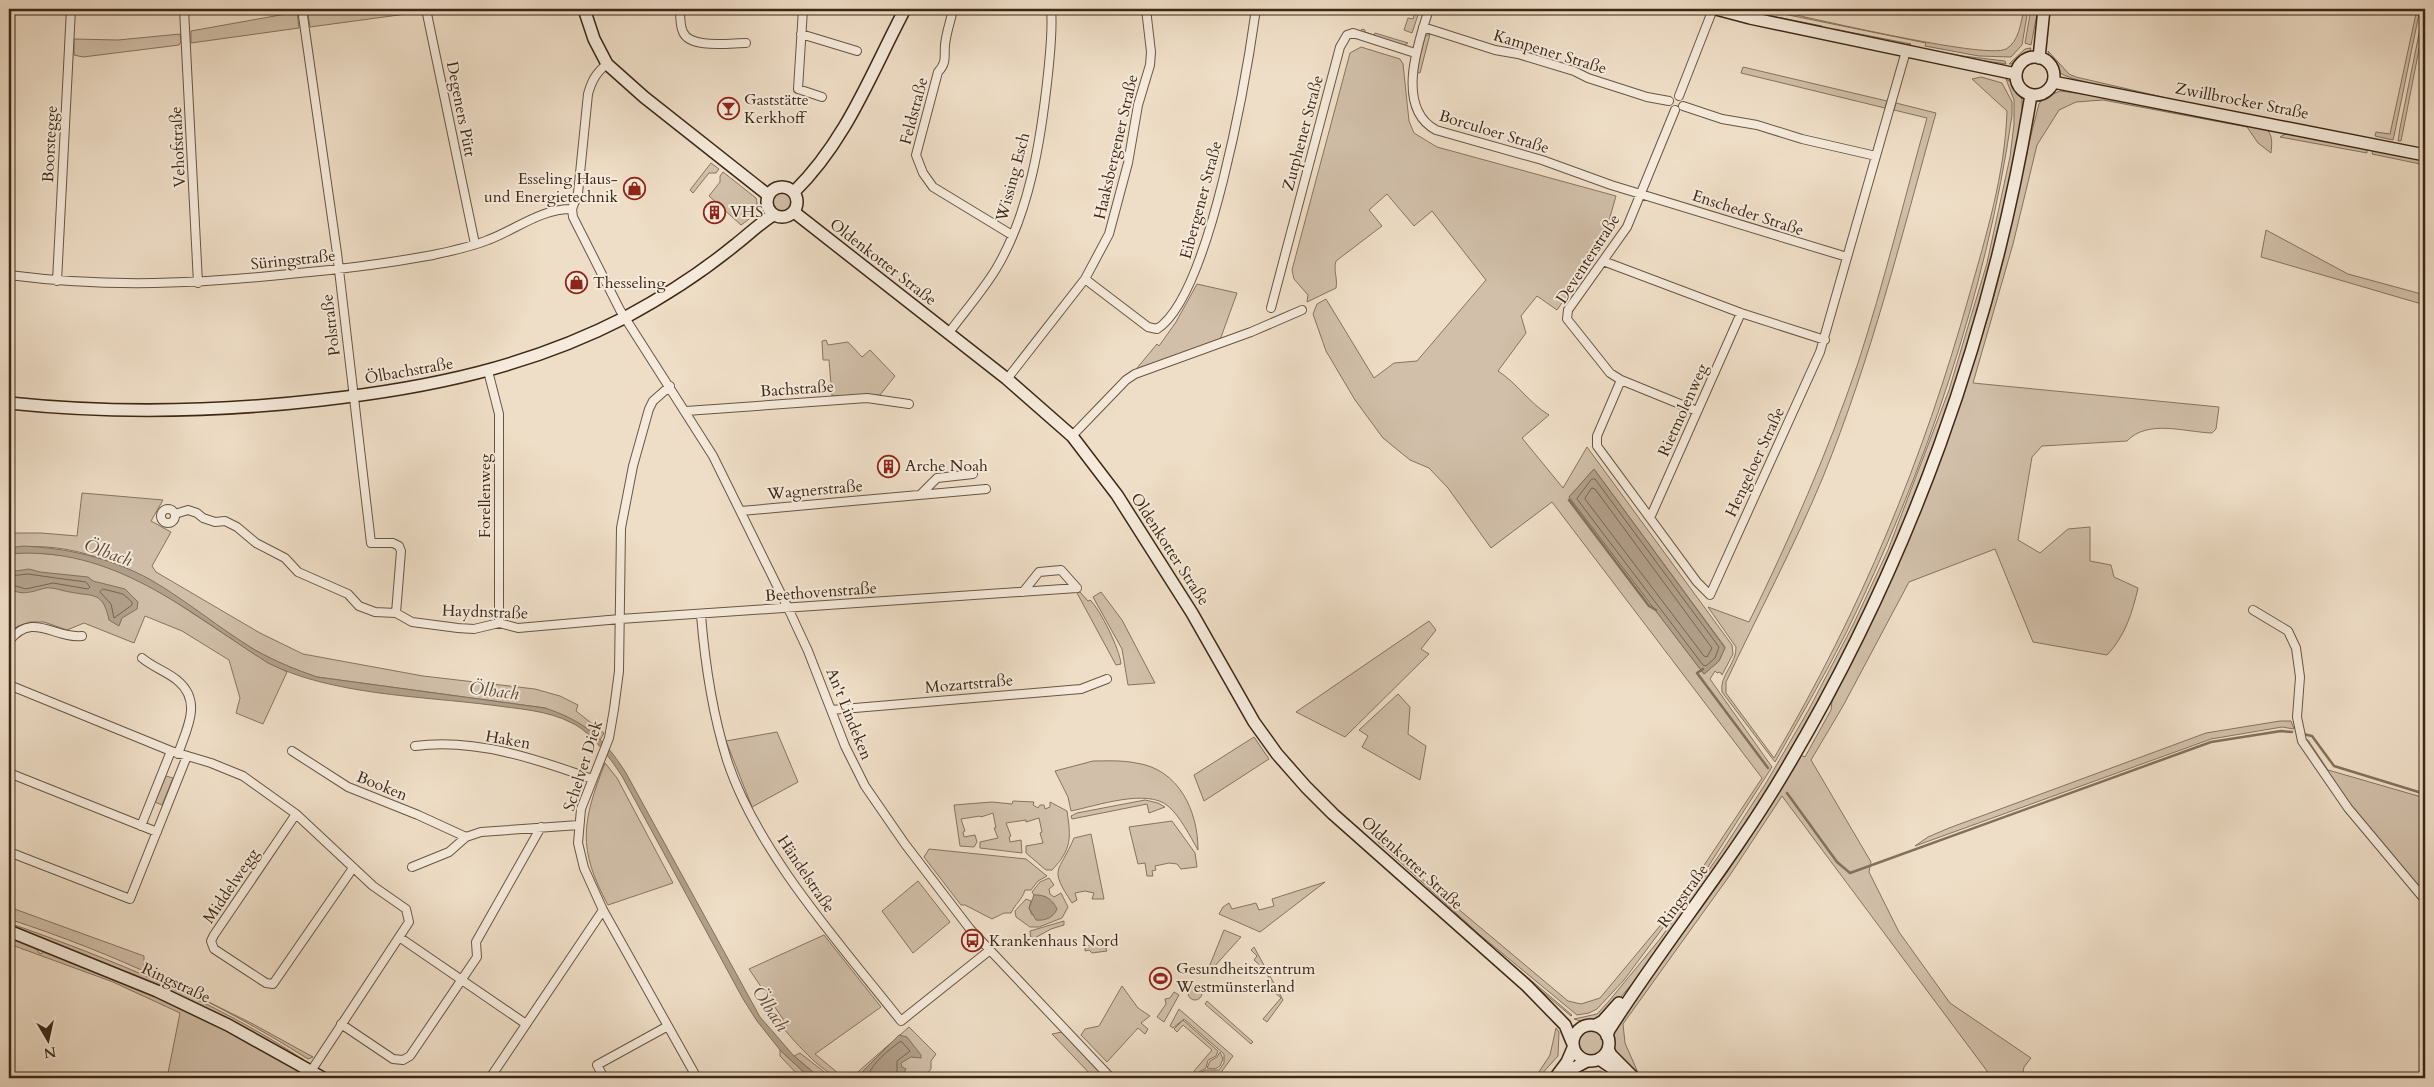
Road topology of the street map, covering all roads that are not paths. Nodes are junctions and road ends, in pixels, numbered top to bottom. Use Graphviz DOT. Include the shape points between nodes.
graph roads {
  1 [pos="71,9"];
  2 [pos="184,9"];
  3 [pos="302,9"];
  4 [pos="426,9"];
  5 [pos="584,9"];
  6 [pos="680,9"];
  7 [pos="804,9"];
  8 [pos="905,9"];
  9 [pos="953,9"];
  10 [pos="1052,9"];
  11 [pos="1146,9"];
  12 [pos="1256,9"];
  13 [pos="1429,9"];
  14 [pos="1715,9"];
  15 [pos="2044,9"];
  16 [pos="1423,26"];
  17 [pos="801,34"];
  18 [pos="746,43"];
  19 [pos="857,51"];
  20 [pos="1906,51"];
  21 [pos="1416,53"];
  22 [pos="2039,58"];
  23 [pos="607,64"];
  24 [pos="2016,74"];
  25 [pos="2053,82"];
  26 [pos="2031,95"];
  27 [pos="1678,96"];
  28 [pos="822,97"];
  29 [pos="1669,101"];
  30 [pos="1683,106"];
  31 [pos="1675,110"];
  32 [pos="2425,155"];
  33 [pos="1876,156"];
  34 [pos="794,192"];
  35 [pos="1641,193"];
  36 [pos="768,195"];
  37 [pos="572,209"];
  38 [pos="794,212"];
  39 [pos="773,214"];
  40 [pos="1012,234"];
  41 [pos="475,244"];
  42 [pos="1847,257"];
  43 [pos="1603,261"];
  44 [pos="338,269"];
  45 [pos="9,275"];
  46 [pos="1085,279"];
  47 [pos="57,281"];
  48 [pos="198,283"];
  49 [pos="1272,308"];
  50 [pos="1302,310"];
  51 [pos="1741,313"];
  52 [pos="625,317"];
  53 [pos="948,334"];
  54 [pos="1825,340"];
  55 [pos="488,371"];
  56 [pos="1007,378"];
  57 [pos="1621,380"];
  58 [pos="670,386"];
  59 [pos="353,391"];
  60 [pos="9,403"];
  61 [pos="909,404"];
  62 [pos="686,411"];
  63 [pos="1697,412"];
  64 [pos="1072,436"];
  65 [pos="973,474"];
  66 [pos="986,489"];
  67 [pos="922,494"];
  68 [pos="741,510"];
  69 [pos="174,514"];
  70 [pos="1650,518"];
  71 [pos="1023,592"];
  72 [pos="788,608"];
  73 [pos="2253,610"];
  74 [pos="396,613"];
  75 [pos="701,614"];
  76 [pos="620,619"];
  77 [pos="499,623"];
  78 [pos="82,636"];
  79 [pos="9,641"];
  80 [pos="142,658"];
  81 [pos="1107,679"];
  82 [pos="9,685"];
  83 [pos="831,710"];
  84 [pos="415,746"];
  85 [pos="292,751"];
  86 [pos="174,752"];
  87 [pos="187,756"];
  88 [pos="9,773"];
  89 [pos="592,778"];
  90 [pos="296,814"];
  91 [pos="579,825"];
  92 [pos="142,826"];
  93 [pos="541,826"];
  94 [pos="157,832"];
  95 [pos="466,838"];
  96 [pos="9,852"];
  97 [pos="412,867"];
  98 [pos="353,868"];
  99 [pos="2425,900"];
  100 [pos="603,910"];
  101 [pos="9,931"];
  102 [pos="400,938"];
  103 [pos="990,950"];
  104 [pos="1655,962"];
  105 [pos="462,980"];
  106 [pos="1527,986"];
  107 [pos="341,1024"];
  108 [pos="526,1024"];
  109 [pos="668,1026"];
  110 [pos="1583,1026"];
  111 [pos="1596,1026"];
  112 [pos="1608,1036"];
  113 [pos="1573,1045"];
  114 [pos="1608,1049"];
  115 [pos="1593,1060"];
  116 [pos="311,1071"];
  117 [pos="323,1078"];
  118 [pos="490,1078"];
  119 [pos="604,1078"];
  120 [pos="697,1078"];
  121 [pos="1111,1078"];
  122 [pos="1555,1078"];
  123 [pos="1563,1078"];
  124 [pos="1626,1078"];
  125 [pos="1634,1078"];
  1 -- 47 [label="street, Boorstegge"];
  2 -- 48 [label="street, Vehofstraße"];
  3 -- 44 [label="street, Polstraße"];
  4 -- 41 [label="street, Degeners Pütt"];
  5 -- 23 [label="street"];
  6 -- 18 [label="street" via="682,30 694,43"];
  7 -- 17 [label="street"];
  8 -- 34 [label="street" via="848,125 828,154"];
  9 -- 40 [label="street, Feldstraße" via="945,45 946,57 938,72 916,155 923,174 933,187"];
  10 -- 40 [label="street, Wissing Esch" via="1047,81 1037,145 1027,191"];
  11 -- 46 [label="street, Haaksbergener Straße" via="1150,65 1138,105 1128,163 1109,234"];
  12 -- 46 [label="street, Eibergener Straße" via="1237,118 1208,231 1180,305 1168,323 1157,329 1148,327"];
  13 -- 16 [label="street, Borculoer Straße"];
  14 -- 20 [label="street"];
  14 -- 27 [label="street"];
  15 -- 22 [label="street"];
  16 -- 21 [label="street, Borculoer Straße"];
  16 -- 29 [label="street, Kampener Straße"];
  17 -- 19 [label="street"];
  17 -- 28 [label="street" via="798,89"];
  20 -- 24 [label="street"];
  20 -- 33 [label="street"];
  21 -- 35 [label="street, Borculoer Straße" via="1412,72 1415,101 1417,111 1427,126"];
  21 -- 49 [label="street, Zutphener Straße" via="1353,33 1347,35 1340,47"];
  22 -- 24 [label="street" via="2032,57 2021,63"];
  22 -- 25 [label="street" via="2051,67"];
  23 -- 36 [label="street"];
  23 -- 37 [label="street" via="592,80 588,94 578,192"];
  24 -- 26 [label="street" via="2021,90"];
  25 -- 26 [label="street" via="2047,91"];
  25 -- 32 [label="street, Zwillbrocker Straße"];
  26 -- 104 [label="street, Ringstraße" via="2018,173 1994,276 1949,423 1910,523 1837,680 1785,772 1737,848"];
  27 -- 29 [label="street"];
  27 -- 30 [label="street" via="1684,101"];
  29 -- 31 [label="street"];
  30 -- 31 [label="street"];
  30 -- 33 [label="street" via="1722,119"];
  31 -- 35 [label="street, Deventerstraße"];
  33 -- 42 [label="street"];
  34 -- 36 [label="street" via="780,187"];
  34 -- 38 [label="street" via="797,202"];
  35 -- 42 [label="street, Enscheder Straße"];
  35 -- 43 [label="street, Deventerstraße" via="1627,227"];
  36 -- 39 [label="street" via="766,203"];
  37 -- 41 [label="street, Süringstraße" via="551,210"];
  37 -- 52 [label="street, An't Lindeken" via="573,217"];
  38 -- 39 [label="street" via="786,217"];
  38 -- 53 [label="street, Oldenkotter Straße"];
  39 -- 52 [label="street, Ölbachstraße" via="714,260"];
  40 -- 53 [label="street, Wissing Esch" via="997,268"];
  41 -- 44 [label="street, Süringstraße" via="435,254"];
  42 -- 54 [label="street, Hengeloer Straße"];
  43 -- 51 [label="street"];
  43 -- 57 [label="street, Deventerstraße" via="1568,310 1567,319 1610,373"];
  44 -- 48 [label="street, Süringstraße"];
  44 -- 59 [label="street, Polstraße"];
  45 -- 47 [label="street, Süringstraße"];
  46 -- 56 [label="street, Haaksbergener Straße"];
  47 -- 48 [label="street, Süringstraße" via="125,285"];
  50 -- 64 [label="street" via="1134,374"];
  51 -- 54 [label="street"];
  51 -- 63 [label="street, Rietmolenweg"];
  52 -- 55 [label="street, Ölbachstraße" via="549,350"];
  52 -- 58 [label="street, An't Lindeken"];
  53 -- 56 [label="street, Oldenkotter Straße"];
  54 -- 70 [label="street, Hengeloer Straße" via="1710,595 1696,582"];
  55 -- 59 [label="street, Ölbachstraße" via="443,383"];
  55 -- 77 [label="street, Forellenweg" via="499,414"];
  56 -- 64 [label="street, Oldenkotter Straße"];
  57 -- 63 [label="street, Deventerstraße"];
  57 -- 70 [label="street" via="1597,436 1597,446"];
  58 -- 62 [label="street, An't Lindeken"];
  58 -- 76 [label="street, Schelver Diek" via="649,409 626,497 620,542"];
  59 -- 60 [label="street, Ölbachstraße" via="258,407 176,411 115,411"];
  59 -- 74 [label="street, Polstraße" via="370,543 394,543 401,551"];
  61 -- 62 [label="street, Bachstraße" via="867,398"];
  62 -- 68 [label="street, An't Lindeken"];
  63 -- 70 [label="street, Rietmolenweg"];
  64 -- 106 [label="street, Oldenkotter Straße" via="1116,495 1192,612 1241,702 1277,754 1333,814"];
  65 -- 67 [label="street" via="937,478"];
  66 -- 67 [label="street, Wagnerstraße"];
  67 -- 68 [label="street, Wagnerstraße"];
  68 -- 72 [label="street, An't Lindeken"];
  69 -- 74 [label="street, Haydnstraße" via="188,510 215,522 225,521 256,544 285,558 298,572 348,594 359,606 374,612"];
  71 -- 71 [label="street, Beethovenstraße" via="1039,572 1061,570 1076,588"];
  71 -- 72 [label="street, Beethovenstraße"];
  72 -- 75 [label="street, Beethovenstraße"];
  72 -- 83 [label="street, An't Lindeken"];
  73 -- 99 [label="street" via="2288,631 2296,648 2300,676 2297,718 2302,741 2348,808"];
  74 -- 77 [label="street, Haydnstraße" via="412,622 458,628 482,628"];
  75 -- 76 [label="street, Beethovenstraße"];
  75 -- 103 [label="street, Händelstraße" via="705,665 715,717 728,762 748,807 774,853 822,922 901,1020"];
  76 -- 77 [label="street, Haydnstraße" via="518,628"];
  76 -- 89 [label="street, Schelver Diek" via="619,671 607,742"];
  78 -- 79 [label="street" via="73,637 33,627 18,632"];
  80 -- 86 [label="street" via="154,669 179,681 189,696 191,716"];
  81 -- 83 [label="street, Mozartstraße" via="1081,689"];
  82 -- 86 [label="street"];
  83 -- 103 [label="street, An't Lindeken" via="856,769 884,816 956,912"];
  84 -- 89 [label="street, Haken" via="440,744 516,754"];
  85 -- 95 [label="street, Booken" via="348,787 418,814"];
  86 -- 87 [label="street"];
  86 -- 92 [label="street"];
  87 -- 90 [label="street" via="243,776"];
  87 -- 94 [label="street"];
  88 -- 92 [label="street"];
  89 -- 91 [label="street, Schelver Diek"];
  90 -- 98 [label="street"];
  90 -- 98 [label="street, Middelwegg" via="214,935 211,945 214,949 266,983 273,984"];
  91 -- 93 [label="street"];
  91 -- 100 [label="street, Schelver Diek" via="578,842 584,868"];
  92 -- 94 [label="street"];
  93 -- 95 [label="street" via="481,832"];
  93 -- 105 [label="street" via="476,942 477,957"];
  94 -- 96 [label="street" via="130,899"];
  95 -- 97 [label="street" via="449,852"];
  98 -- 102 [label="street" via="406,909 409,922"];
  100 -- 108 [label="street"];
  100 -- 109 [label="street, Schelver Diek"];
  101 -- 116 [label="street, Ringstraße" via="157,991 228,1025"];
  102 -- 105 [label="street"];
  102 -- 107 [label="street"];
  103 -- 121 [label="street, An't Lindeken"];
  104 -- 111 [label="street, Ringstraße"];
  104 -- 112 [label="street, Ringstraße" via="1614,1021"];
  105 -- 107 [label="street" via="410,1056 403,1060 393,1059"];
  105 -- 108 [label="street"];
  106 -- 110 [label="street"];
  106 -- 113 [label="street" via="1565,1025"];
  107 -- 116 [label="street"];
  108 -- 118 [label="street"];
  109 -- 119 [label="street" via="597,1065"];
  109 -- 120 [label="street, Schelver Diek"];
  110 -- 111 [label="street"];
  110 -- 113 [label="street" via="1576,1033"];
  111 -- 112 [label="street"];
  112 -- 114 [label="street"];
  113 -- 115 [label="street" via="1579,1057"];
  113 -- 122 [label="street" via="1567,1062"];
  114 -- 115 [label="street"];
  114 -- 125 [label="street"];
  115 -- 123 [label="street" via="1574,1068"];
  115 -- 124 [label="street"];
  116 -- 117 [label="street, Ringstraße"];
}
